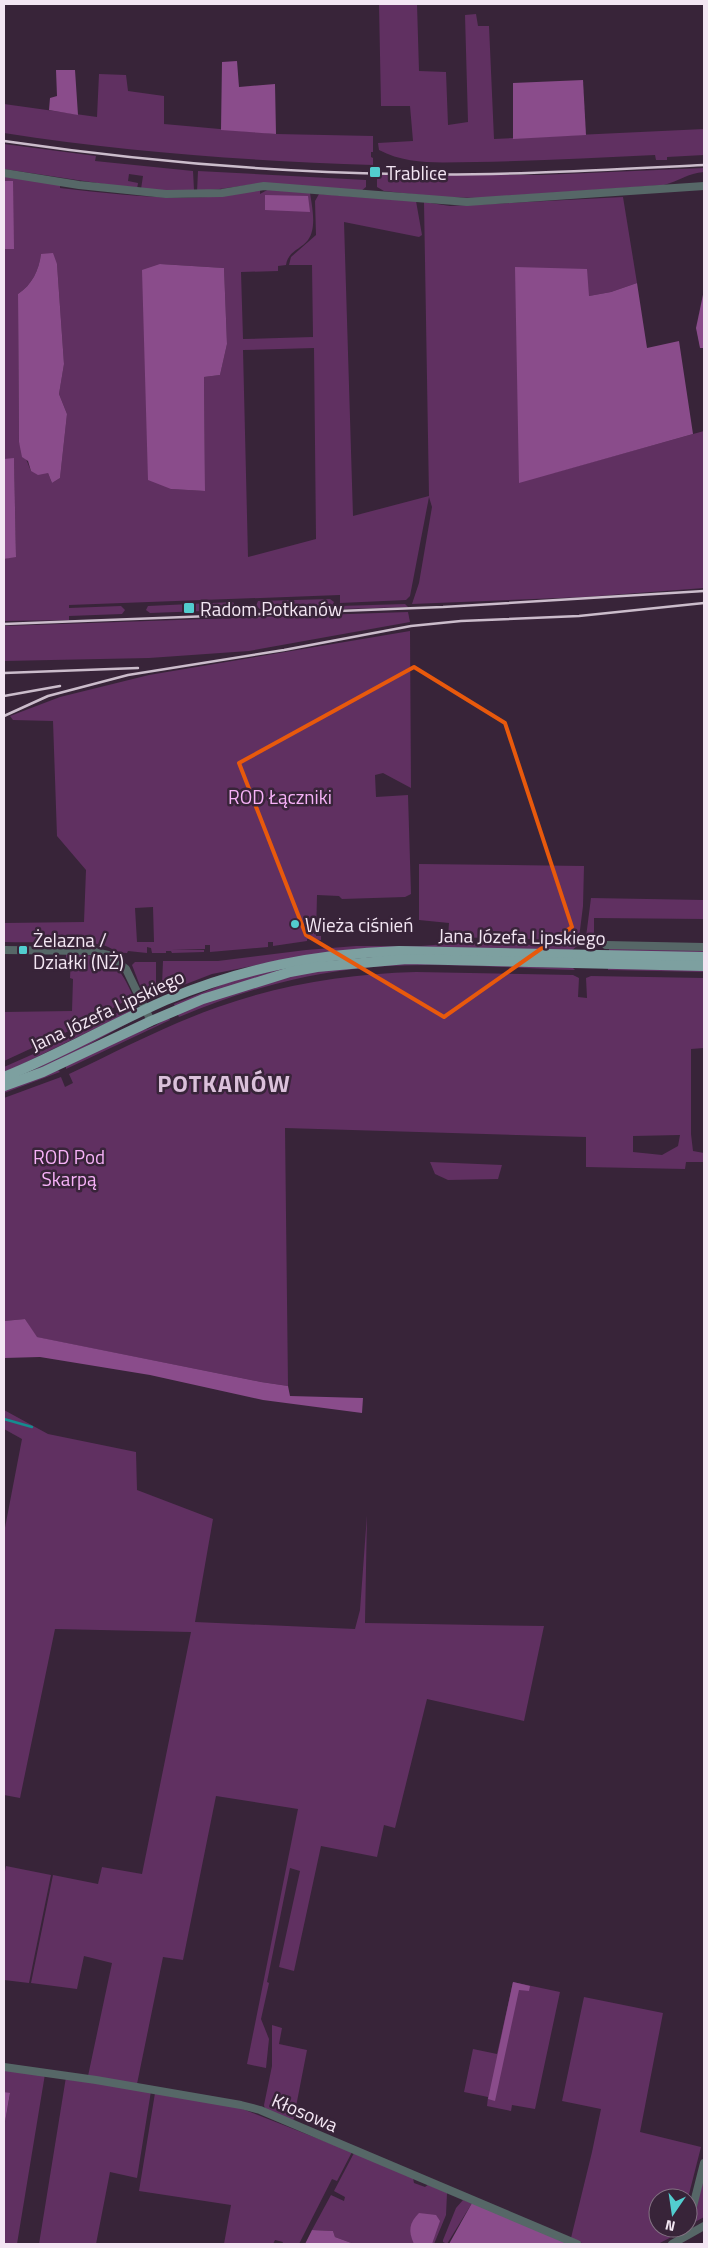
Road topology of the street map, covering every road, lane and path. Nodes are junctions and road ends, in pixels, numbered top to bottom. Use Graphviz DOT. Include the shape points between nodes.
graph roads {
  1 [pos="4,173"];
  2 [pos="704,186"];
  3 [pos="606,945"];
  4 [pos="704,947"];
  5 [pos="4,950"];
  6 [pos="704,958"];
  7 [pos="704,966"];
  8 [pos="146,1009"];
  9 [pos="151,1021"];
  10 [pos="4,1077"];
  11 [pos="4,1086"];
  12 [pos="4,2067"];
  13 [pos="704,2163"];
  14 [pos="698,2188"];
  15 [pos="577,2244"];
  1 -- 2 [label="street" via="166,194 222,193 264,186 467,202"];
  3 -- 4 [label="street"];
  5 -- 8 [label="street" via="91,950 108,955 126,969"];
  6 -- 8 [label="main road, Jana Józefa Lipskiego" via="422,951 362,953 254,969"];
  7 -- 9 [label="main road, Jana Józefa Lipskiego" via="412,960 347,963 290,972 208,997"];
  8 -- 9 [label="street"];
  8 -- 10 [label="main road, Jana Józefa Lipskiego"];
  9 -- 11 [label="main road, Jana Józefa Lipskiego" via="43,1072"];
  12 -- 15 [label="street, Kłosowa" via="260,2110"];
  13 -- 14 [label="street"];
}
